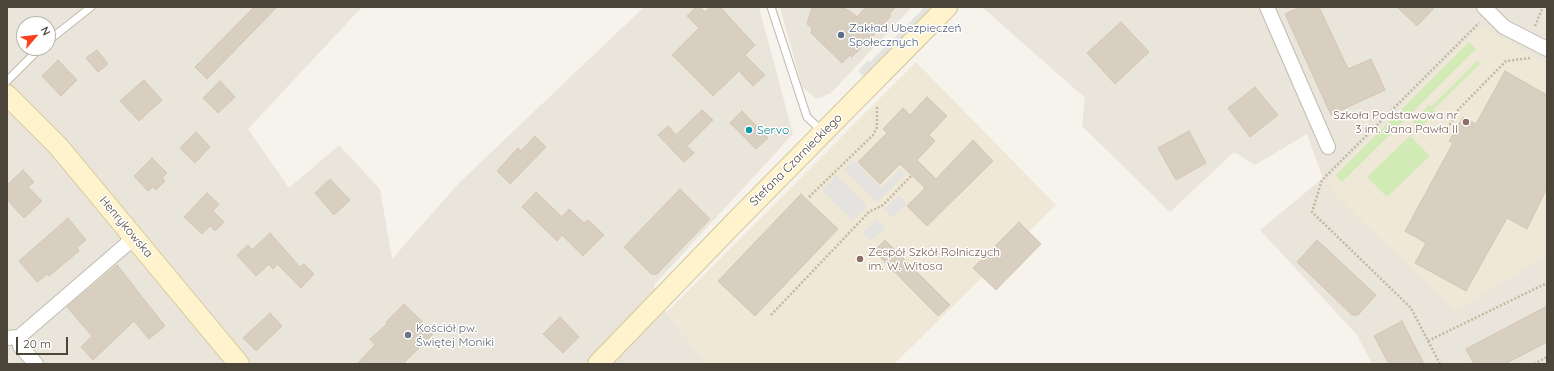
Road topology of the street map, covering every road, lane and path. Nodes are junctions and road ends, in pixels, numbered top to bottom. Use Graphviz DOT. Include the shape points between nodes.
graph roads {
  1 [pos="91,7"];
  2 [pos="771,7"];
  3 [pos="947,7"];
  4 [pos="1267,7"];
  5 [pos="1543,7"];
  6 [pos="1483,13"];
  7 [pos="1533,30"];
  8 [pos="56,35"];
  9 [pos="1547,49"];
  10 [pos="32,56"];
  11 [pos="1535,58"];
  12 [pos="7,82"];
  13 [pos="7,95"];
  14 [pos="877,103"];
  15 [pos="823,132"];
  16 [pos="1446,132"];
  17 [pos="1328,147"];
  18 [pos="912,175"];
  19 [pos="809,197"];
  20 [pos="134,237"];
  21 [pos="1547,283"];
  22 [pos="771,315"];
  23 [pos="13,338"];
  24 [pos="1428,341"];
  25 [pos="1547,357"];
  26 [pos="36,364"];
  27 [pos="239,364"];
  28 [pos="598,364"];
  29 [pos="1440,364"];
  30 [pos="1534,364"];
  1 -- 8 [label="lane"];
  2 -- 15 [label="lane" via="807,117"];
  3 -- 15 [label="street, Stefana Czarnieckiego"];
  4 -- 17 [label="street"];
  5 -- 7 [label="path"];
  6 -- 9 [label="street"];
  6 -- 24 [label="path" via="1322,180 1312,212 1410,308"];
  10 -- 12 [label="lane"];
  11 -- 16 [label="path" via="1506,61 1457,111"];
  13 -- 20 [label="street, Henrykowska" via="58,146"];
  14 -- 19 [label="path" via="877,127 873,135"];
  15 -- 28 [label="street, Stefana Czarnieckiego"];
  18 -- 22 [label="path" via="883,205 869,212"];
  20 -- 23 [label="street"];
  20 -- 27 [label="street, Henrykowska"];
  21 -- 24 [label="path"];
  23 -- 26 [label="street"];
  24 -- 29 [label="path"];
  25 -- 30 [label="path"];
}
